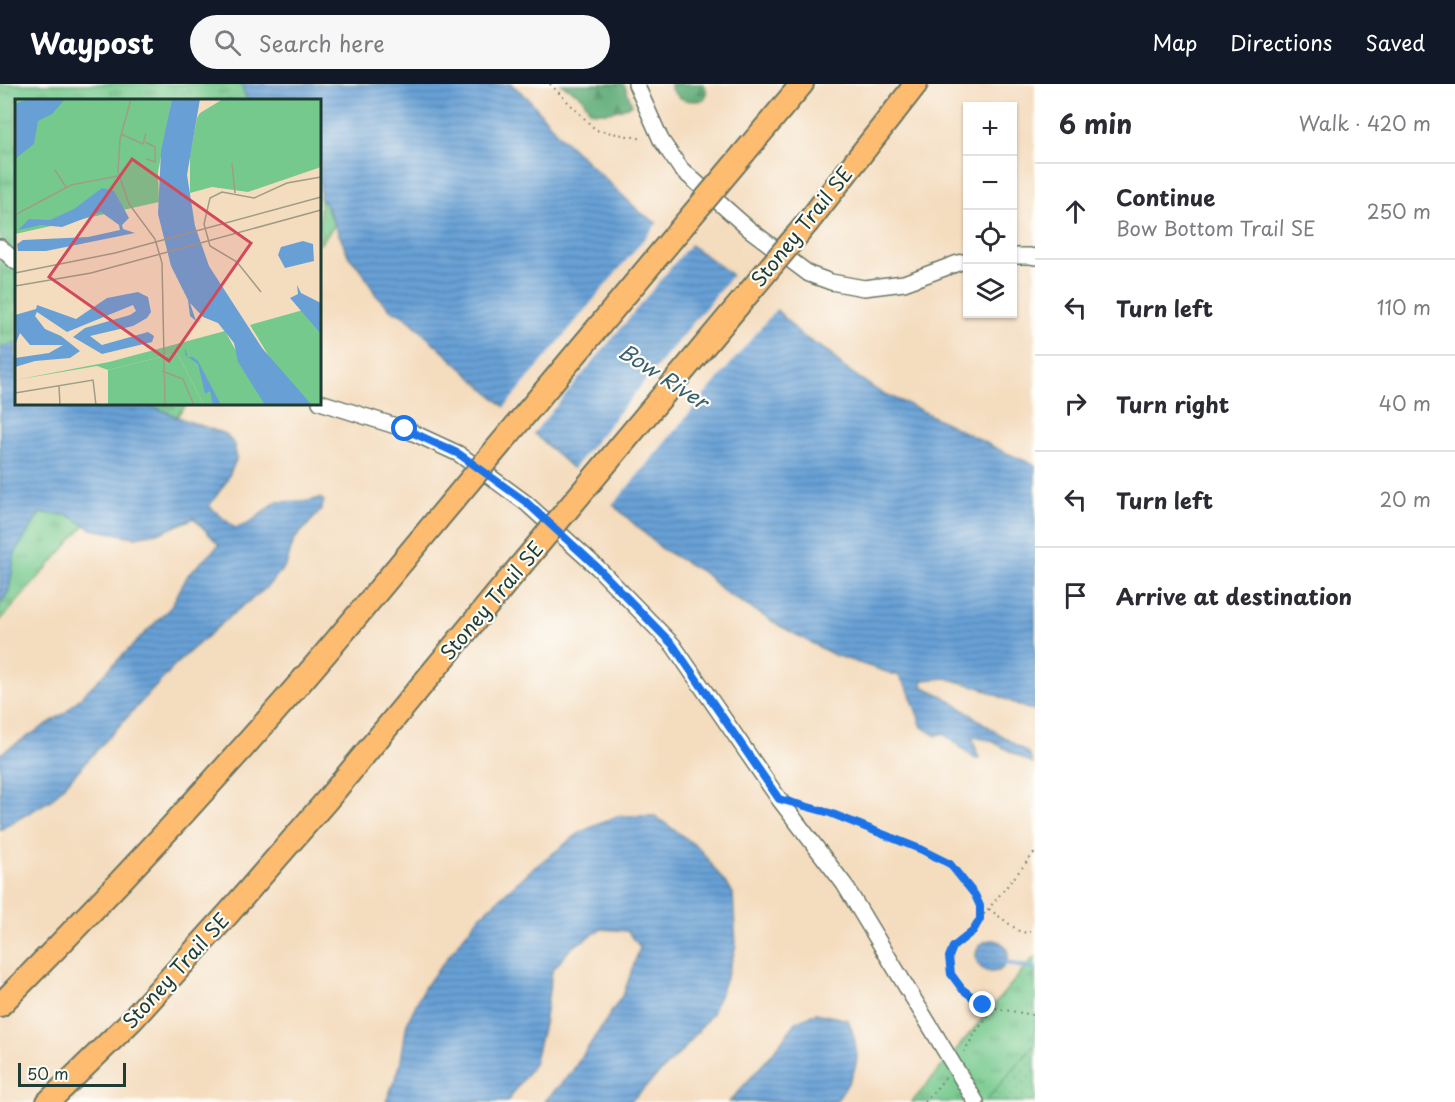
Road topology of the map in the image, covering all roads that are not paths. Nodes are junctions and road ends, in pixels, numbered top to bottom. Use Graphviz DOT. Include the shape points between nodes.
graph roads {
  1 [pos="636,84"];
  2 [pos="802,84"];
  3 [pos="916,84"];
  4 [pos="0,247"];
  5 [pos="1017,256"];
  6 [pos="1035,257"];
  7 [pos="15,261"];
  8 [pos="963,262"];
  9 [pos="321,402"];
  10 [pos="52,952"];
  11 [pos="0,998"];
  12 [pos="0,1005"];
  13 [pos="132,1021"];
  14 [pos="48,1102"];
  15 [pos="59,1102"];
  16 [pos="976,1102"];
  1 -- 8 [label="street" via="661,140 681,169 749,229 809,274 864,288 904,283"];
  2 -- 10 [label="highway, bridge" via="287,698 149,852"];
  3 -- 13 [label="highway, Stoney Trail SE, bridge" via="808,222 327,800"];
  4 -- 7 [label="street"];
  5 -- 6 [label="street"];
  9 -- 16 [label="street" via="405,429 459,454 526,502 673,645 779,799 844,884"];
  10 -- 11 [label="highway"];
  10 -- 12 [label="highway"];
  13 -- 14 [label="highway, Stoney Trail SE"];
  13 -- 15 [label="highway"];
}
